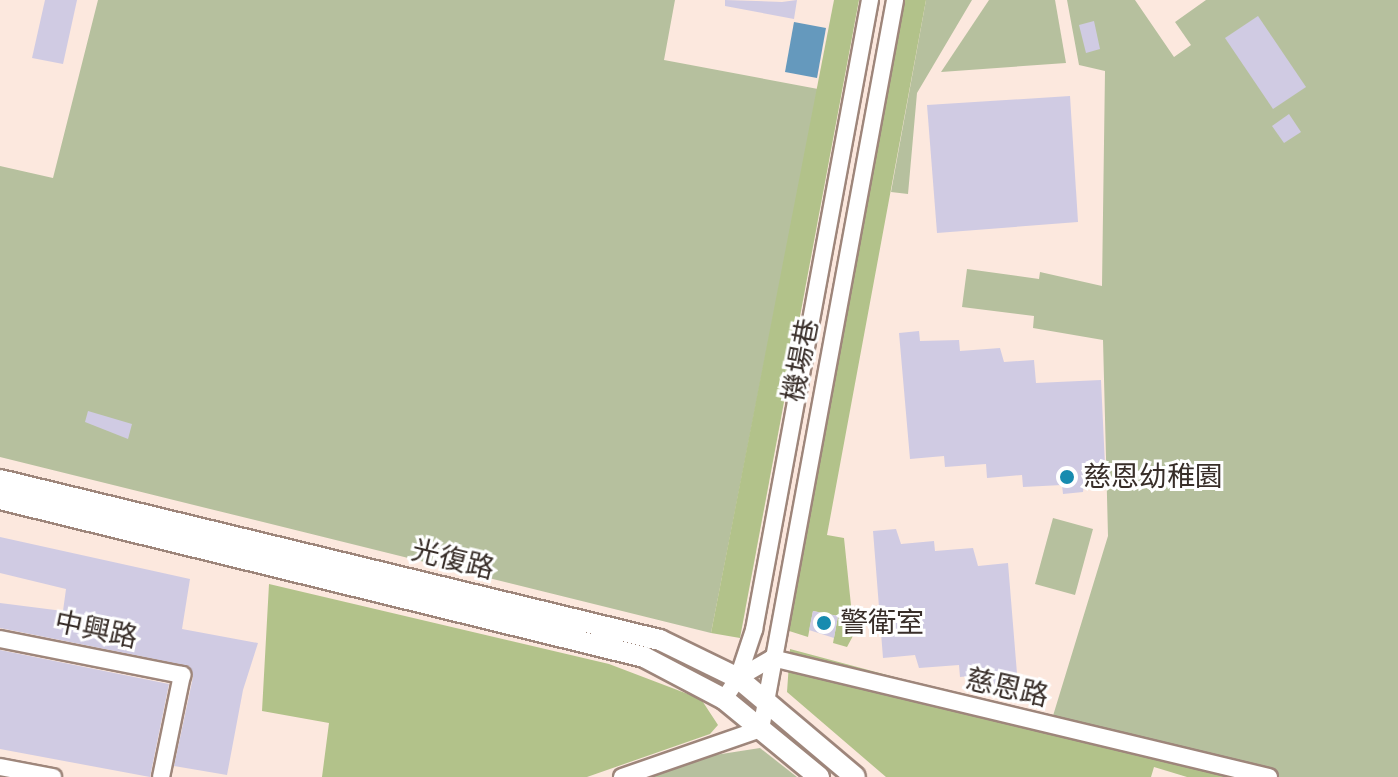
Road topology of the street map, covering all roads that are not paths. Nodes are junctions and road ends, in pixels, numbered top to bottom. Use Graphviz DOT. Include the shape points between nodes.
graph roads {
  1 [pos="870,0"];
  2 [pos="895,0"];
  3 [pos="0,480"];
  4 [pos="0,499"];
  5 [pos="768,553"];
  6 [pos="791,557"];
  7 [pos="0,639"];
  8 [pos="772,658"];
  9 [pos="738,678"];
  10 [pos="764,697"];
  11 [pos="724,699"];
  12 [pos="761,729"];
  13 [pos="0,767"];
  14 [pos="53,777"];
  15 [pos="161,777"];
  16 [pos="622,777"];
  17 [pos="819,777"];
  18 [pos="855,777"];
  19 [pos="1269,777"];
  1 -- 5 [label="street, 機場巷"];
  2 -- 6 [label="street, 機場巷"];
  3 -- 9 [label="main road, 光復路" via="660,640"];
  4 -- 11 [label="main road, 光復路" via="644,657"];
  5 -- 6 [label="street"];
  5 -- 9 [label="street, 機場巷" via="754,630"];
  6 -- 8 [label="street, 機場巷"];
  7 -- 15 [label="street, 中興路" via="182,675"];
  8 -- 9 [label="street"];
  8 -- 10 [label="street, 機場巷"];
  8 -- 19 [label="street, 慈恩路"];
  9 -- 10 [label="main road, 光復路"];
  9 -- 11 [label="street, 機場巷"];
  10 -- 12 [label="street, 機場巷"];
  10 -- 18 [label="main road, 光復路"];
  11 -- 12 [label="main road, 光復路"];
  12 -- 16 [label="street"];
  12 -- 17 [label="main road, 光復路"];
  13 -- 14 [label="street"];
}
